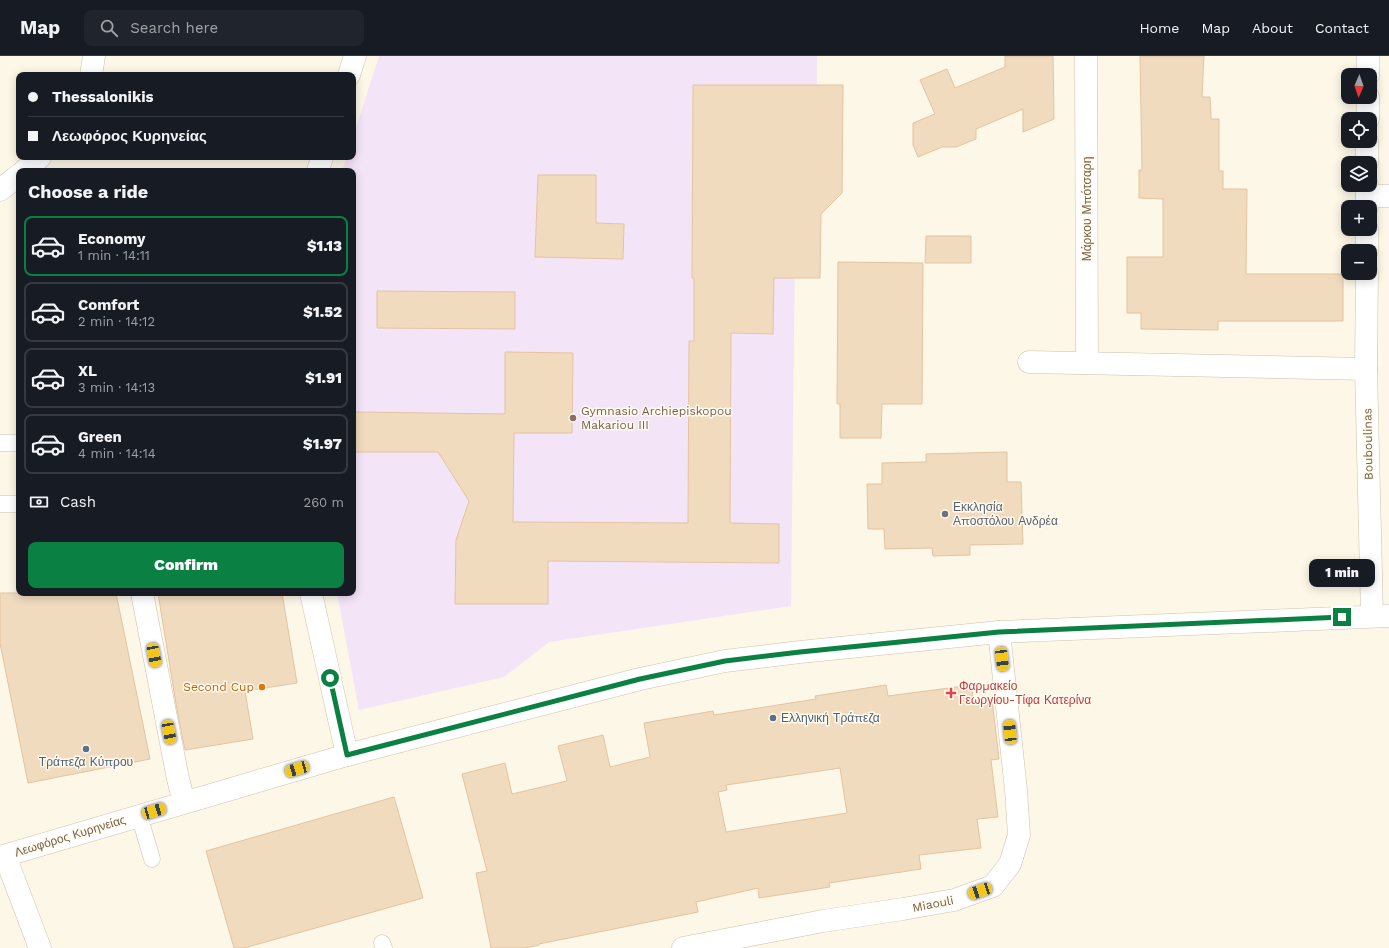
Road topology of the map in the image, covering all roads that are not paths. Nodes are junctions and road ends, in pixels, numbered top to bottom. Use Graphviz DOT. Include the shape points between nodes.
graph roads {
  1 [pos="94,56"];
  2 [pos="355,56"];
  3 [pos="1086,56"];
  4 [pos="1368,56"];
  5 [pos="1368,68"];
  6 [pos="91,72"];
  7 [pos="350,72"];
  8 [pos="37,160"];
  9 [pos="27,168"];
  10 [pos="16,177"];
  11 [pos="0,190"];
  12 [pos="1367,196"];
  13 [pos="1389,196"];
  14 [pos="1367,280"];
  15 [pos="1029,362"];
  16 [pos="1087,362"];
  17 [pos="1366,369"];
  18 [pos="0,443"];
  19 [pos="16,443"];
  20 [pos="0,504"];
  21 [pos="16,504"];
  22 [pos="143,596"];
  23 [pos="312,596"];
  24 [pos="1380,616"];
  25 [pos="999,632"];
  26 [pos="347,755"];
  27 [pos="184,802"];
  28 [pos="139,815"];
  29 [pos="3,857"];
  30 [pos="152,859"];
  31 [pos="40,948"];
  32 [pos="683,948"];
  1 -- 6 [label="street"];
  2 -- 7 [label="street"];
  3 -- 16 [label="street, Μάρκου Μπότσαρη"];
  4 -- 5 [label="street"];
  8 -- 9 [label="street"];
  10 -- 11 [label="street"];
  12 -- 13 [label="street"];
  14 -- 17 [label="street, Bouboulinas"];
  15 -- 16 [label="street"];
  16 -- 17 [label="street"];
  17 -- 24 [label="street, Bouboulinas"];
  18 -- 19 [label="lane"];
  20 -- 21 [label="lane"];
  22 -- 27 [label="street"];
  23 -- 26 [label="street"];
  24 -- 25 [label="street, Λεωφόρος Κυρηνείας"];
  25 -- 26 [label="street, Λεωφόρος Κυρηνείας" via="725,661 640,679"];
  25 -- 32 [label="street, Miaouli" via="1019,835 1010,864 993,886 954,900 823,921"];
  26 -- 27 [label="street, Λεωφόρος Κυρηνείας"];
  27 -- 28 [label="street, Λεωφόρος Κυρηνείας"];
  28 -- 29 [label="street, Λεωφόρος Κυρηνείας"];
  28 -- 30 [label="lane"];
  29 -- 31 [label="street"];
}
